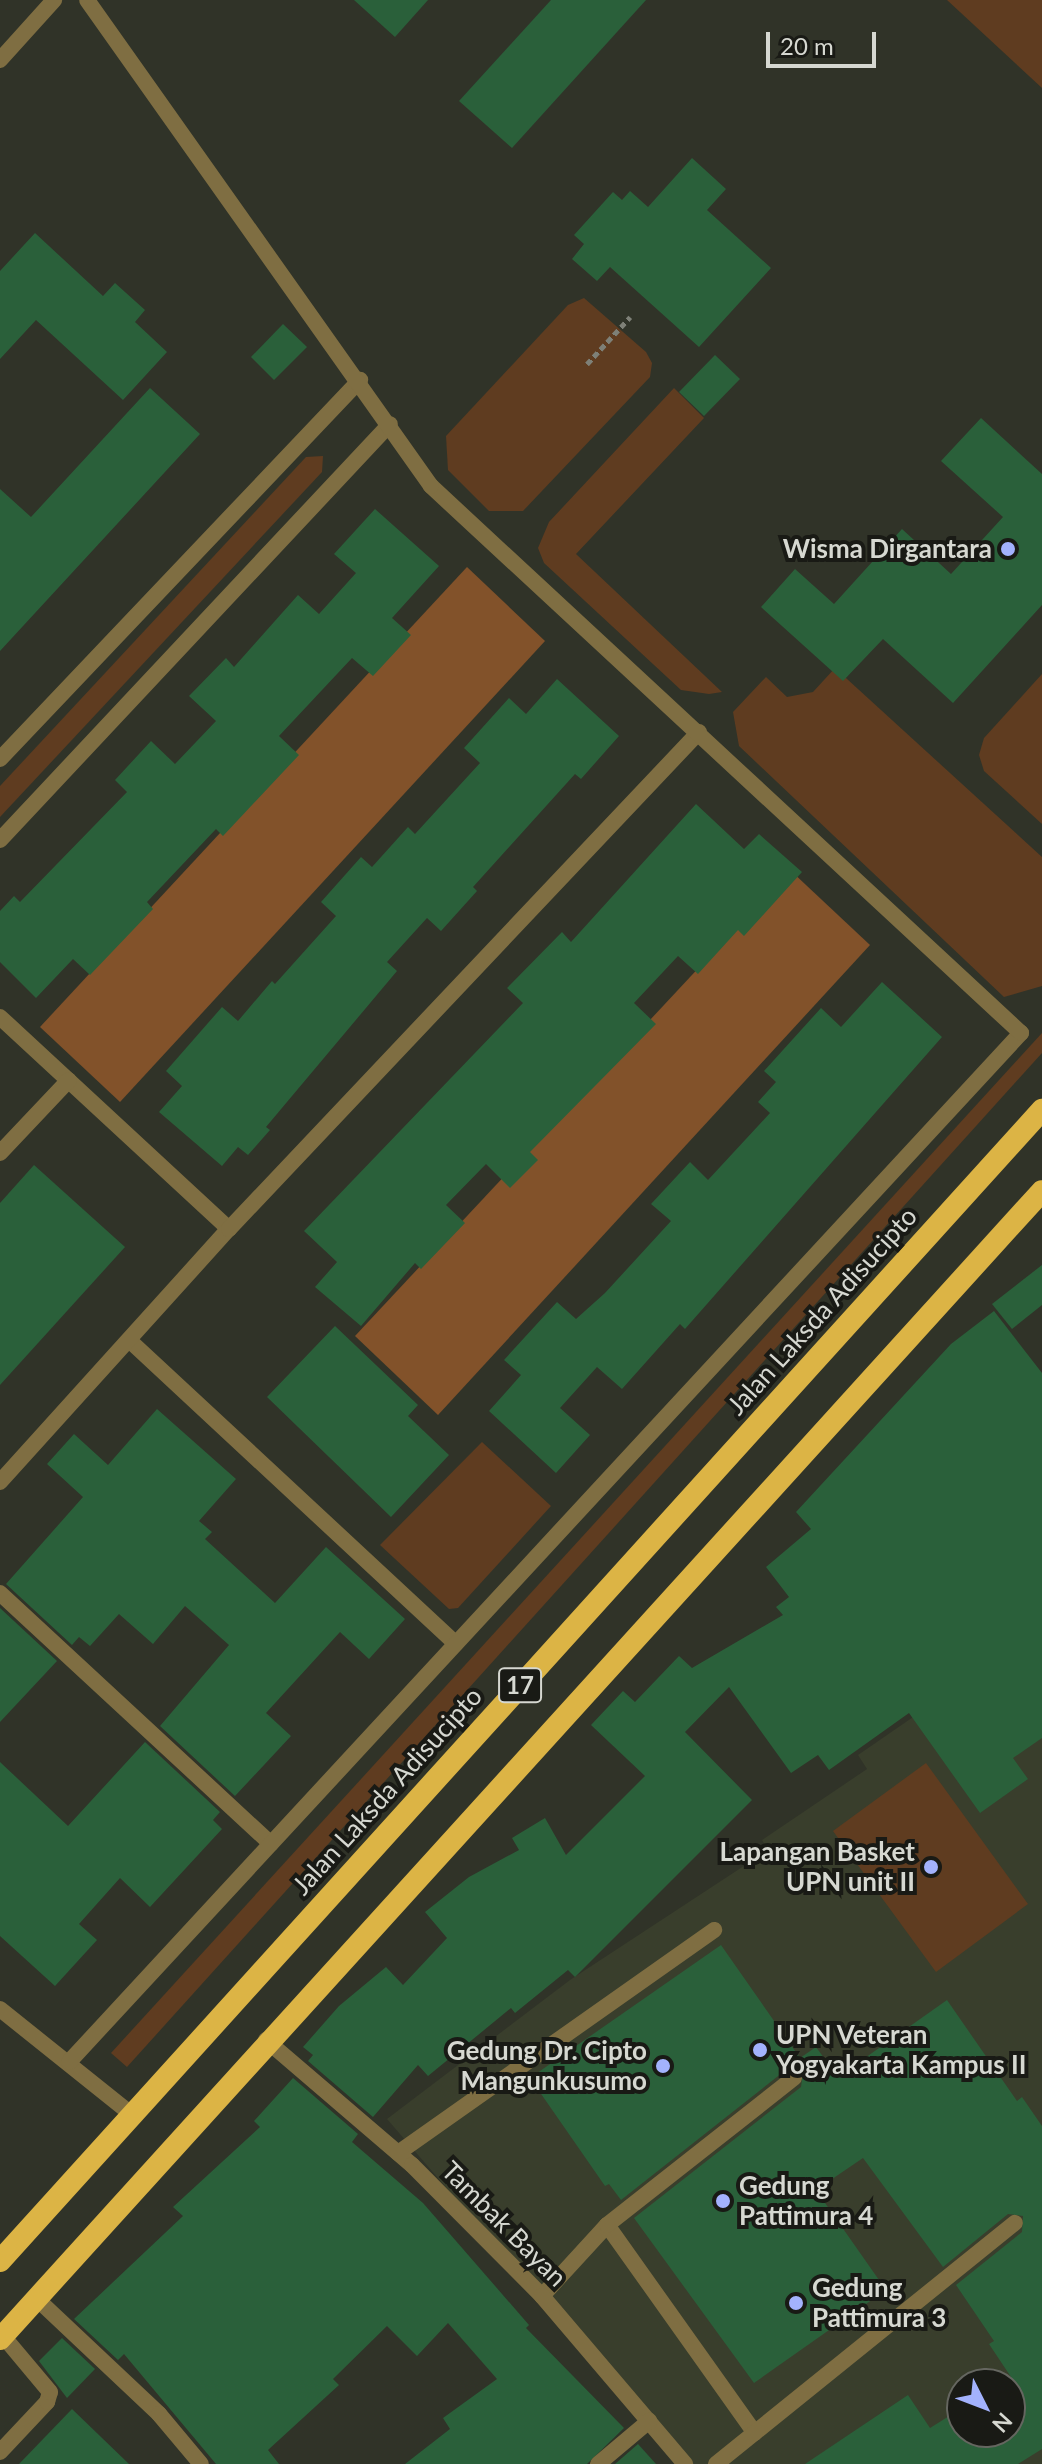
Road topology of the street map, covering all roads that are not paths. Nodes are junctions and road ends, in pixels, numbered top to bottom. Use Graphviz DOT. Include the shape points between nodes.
graph roads {
  1 [pos="54,0"];
  2 [pos="87,0"];
  3 [pos="0,60"];
  4 [pos="360,380"];
  5 [pos="390,424"];
  6 [pos="699,732"];
  7 [pos="0,759"];
  8 [pos="0,840"];
  9 [pos="0,1017"];
  10 [pos="69,1080"];
  11 [pos="1042,1110"];
  12 [pos="0,1153"];
  13 [pos="1042,1191"];
  14 [pos="229,1229"];
  15 [pos="129,1340"];
  16 [pos="0,1482"];
  17 [pos="0,1593"];
  18 [pos="456,1644"];
  19 [pos="271,1844"];
  20 [pos="714,1930"];
  21 [pos="0,2009"];
  22 [pos="266,2040"];
  23 [pos="69,2062"];
  24 [pos="794,2078"];
  25 [pos="131,2114"];
  26 [pos="398,2153"];
  27 [pos="1015,2223"];
  28 [pos="607,2225"];
  29 [pos="0,2261"];
  30 [pos="542,2296"];
  31 [pos="36,2298"];
  32 [pos="2,2338"];
  33 [pos="649,2421"];
  34 [pos="755,2433"];
  35 [pos="0,2452"];
  36 [pos="201,2464"];
  37 [pos="598,2464"];
  38 [pos="685,2464"];
  39 [pos="716,2464"];
  1 -- 3 [label="street"];
  2 -- 4 [label="street"];
  4 -- 5 [label="street"];
  4 -- 7 [label="street"];
  5 -- 6 [label="street" via="431,486"];
  5 -- 8 [label="street"];
  6 -- 14 [label="street"];
  6 -- 18 [label="street" via="1021,1033"];
  9 -- 10 [label="street"];
  10 -- 12 [label="street"];
  10 -- 14 [label="street"];
  11 -- 25 [label="highway, Jalan Laksda Adisucipto / 17"];
  13 -- 22 [label="highway, 17"];
  14 -- 15 [label="street"];
  15 -- 16 [label="street"];
  15 -- 18 [label="street"];
  17 -- 19 [label="street"];
  18 -- 19 [label="street"];
  19 -- 23 [label="street"];
  20 -- 26 [label="street"];
  21 -- 23 [label="street"];
  22 -- 26 [label="street, Tambak Bayan"];
  22 -- 31 [label="highway, 17"];
  23 -- 25 [label="street"];
  24 -- 28 [label="street"];
  25 -- 29 [label="highway, Jalan Laksda Adisucipto / 17"];
  26 -- 30 [label="street, Tambak Bayan"];
  27 -- 34 [label="street"];
  28 -- 30 [label="street"];
  28 -- 34 [label="street"];
  30 -- 33 [label="street, Tambak Bayan"];
  31 -- 32 [label="highway, 17"];
  31 -- 36 [label="street" via="159,2414"];
  32 -- 35 [label="street" via="50,2392 47,2402"];
  33 -- 37 [label="street"];
  33 -- 38 [label="street, Tambak Bayan"];
  34 -- 39 [label="street"];
}
